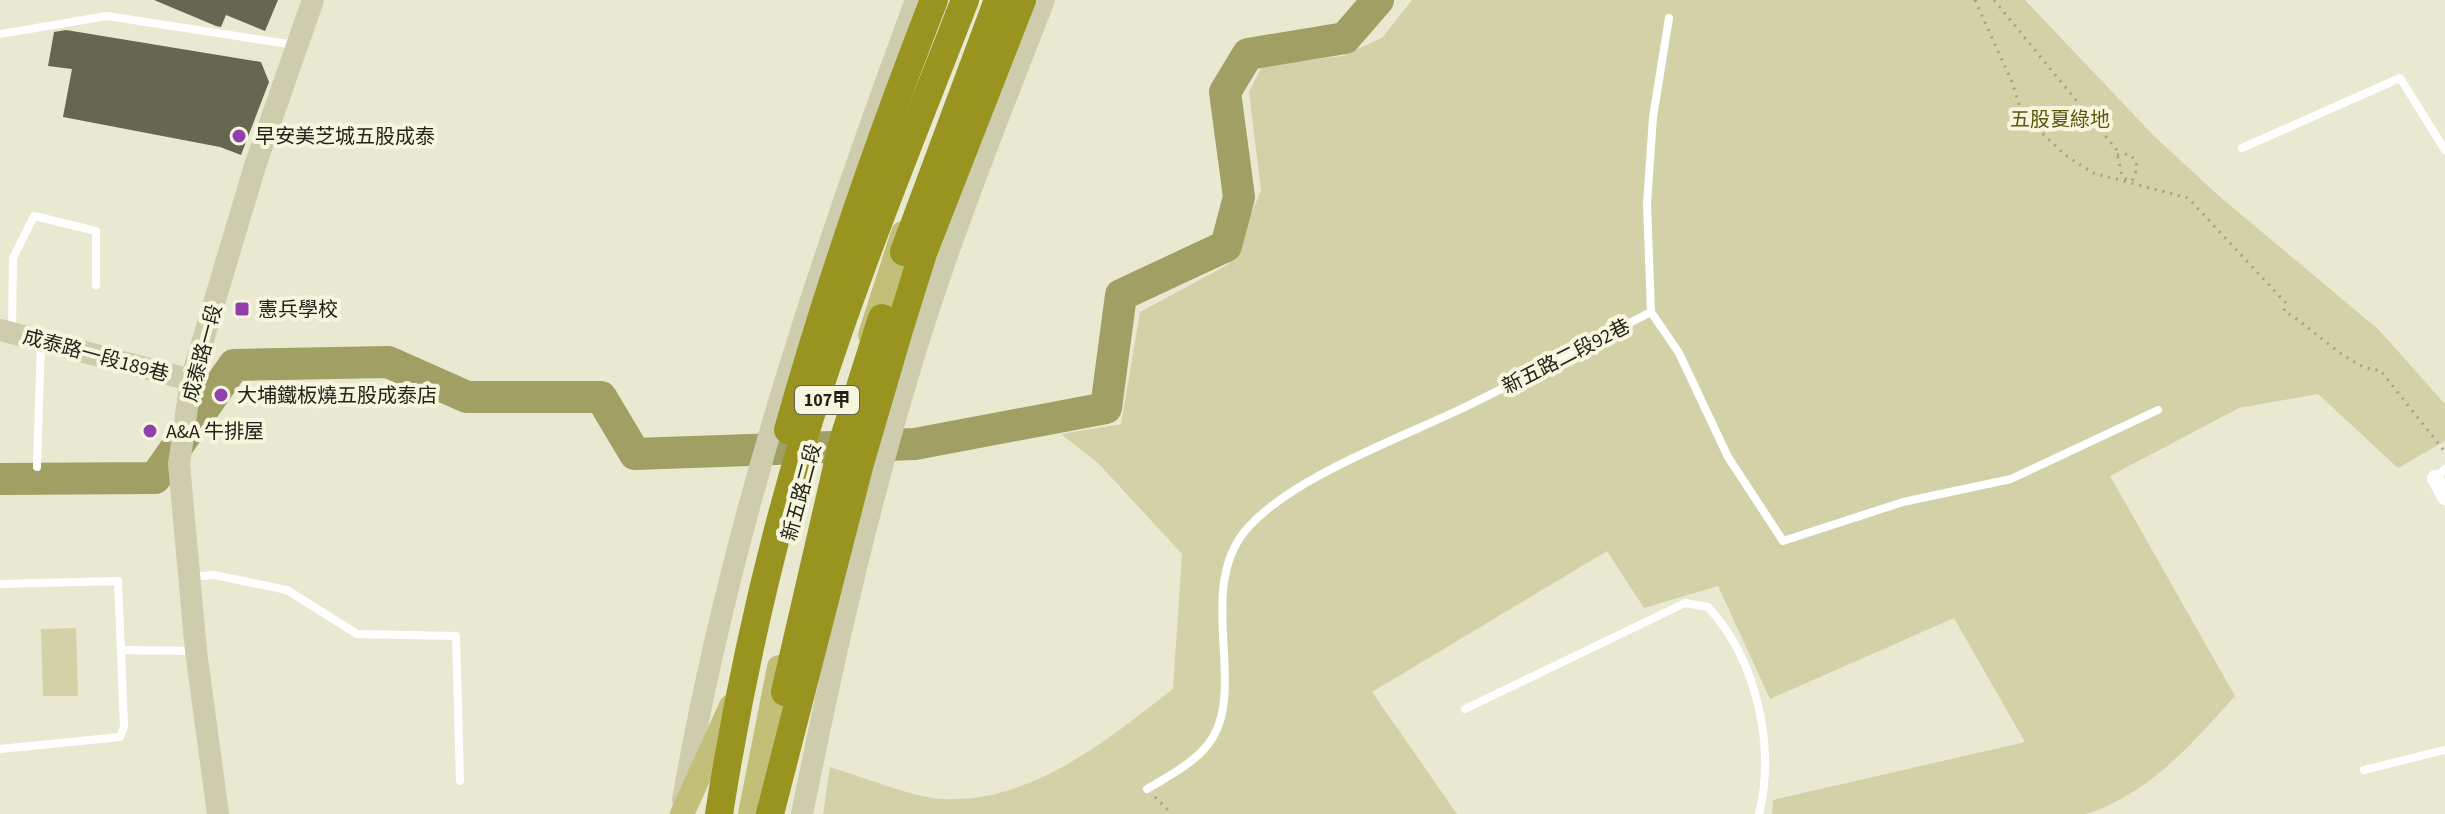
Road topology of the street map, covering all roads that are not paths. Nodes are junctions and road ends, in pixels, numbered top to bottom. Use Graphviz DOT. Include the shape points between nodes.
graph roads {
  1 [pos="313,0"];
  2 [pos="916,0"];
  3 [pos="934,0"];
  4 [pos="965,0"];
  5 [pos="972,0"];
  6 [pos="995,0"];
  7 [pos="1022,0"];
  8 [pos="1044,0"];
  9 [pos="1669,18"];
  10 [pos="0,34"];
  11 [pos="296,45"];
  12 [pos="2242,148"];
  13 [pos="2445,150"];
  14 [pos="96,285"];
  15 [pos="1651,312"];
  16 [pos="6,332"];
  17 [pos="41,341"];
  18 [pos="191,380"];
  19 [pos="2158,410"];
  20 [pos="37,467"];
  21 [pos="2440,473"];
  22 [pos="2445,497"];
  23 [pos="189,577"];
  24 [pos="0,584"];
  25 [pos="767,627"];
  26 [pos="122,650"];
  27 [pos="196,651"];
  28 [pos="1465,709"];
  29 [pos="0,749"];
  30 [pos="2445,750"];
  31 [pos="2364,770"];
  32 [pos="460,781"];
  33 [pos="1147,789"];
  34 [pos="218,814"];
  35 [pos="681,814"];
  36 [pos="706,814"];
  37 [pos="719,814"];
  38 [pos="727,814"];
  39 [pos="750,814"];
  40 [pos="760,814"];
  41 [pos="770,814"];
  42 [pos="802,814"];
  43 [pos="1759,814"];
  1 -- 11 [label="main road, 成泰路一段"];
  2 -- 35 [label="main road, 107甲" via="846,188 778,397 726,587"];
  3 -- 36 [label="highway" via="817,326 750,565"];
  4 -- 37 [label="highway" via="870,245 805,435 768,566"];
  5 -- 25 [label="main road, 新五路二段 / 107甲" via="877,247 805,474"];
  6 -- 39 [label="main road, 新五路二段 / 107甲" via="931,154 836,439 787,632"];
  6 -- 40 [label="highway" via="902,255 843,441"];
  7 -- 41 [label="highway" via="923,253 880,389"];
  8 -- 42 [label="main road" via="956,233 906,388 840,629"];
  9 -- 15 [label="lane" via="1653,117 1647,204"];
  10 -- 11 [label="lane" via="107,16"];
  11 -- 18 [label="main road, 成泰路一段"];
  12 -- 13 [label="lane" via="2400,78"];
  14 -- 16 [label="lane" via="96,231 34,216 13,258"];
  15 -- 19 [label="lane, 新五路二段92巷" via="1679,353 1728,457 1783,541 1903,502 2011,479"];
  15 -- 33 [label="lane, 新五路二段92巷" via="1326,474 1266,510 1228,559 1222,606 1223,707 1213,737 1181,769"];
  16 -- 17 [label="main road, 成泰路一段189巷"];
  17 -- 18 [label="main road, 成泰路一段189巷"];
  17 -- 20 [label="lane"];
  18 -- 23 [label="main road, 成泰路一段" via="179,464"];
  21 -- 22 [label="street"];
  23 -- 27 [label="main road, 成泰路一段"];
  23 -- 32 [label="lane" via="214,575 287,590 357,634 456,636"];
  24 -- 26 [label="lane" via="118,581"];
  25 -- 35 [label="main road"];
  25 -- 38 [label="main road, 新五路二段 / 107甲"];
  26 -- 27 [label="lane"];
  26 -- 29 [label="lane" via="120,737"];
  27 -- 34 [label="main road, 成泰路一段"];
  28 -- 43 [label="lane" via="1685,603 1708,607 1750,673 1767,753"];
  30 -- 31 [label="lane"];
}
